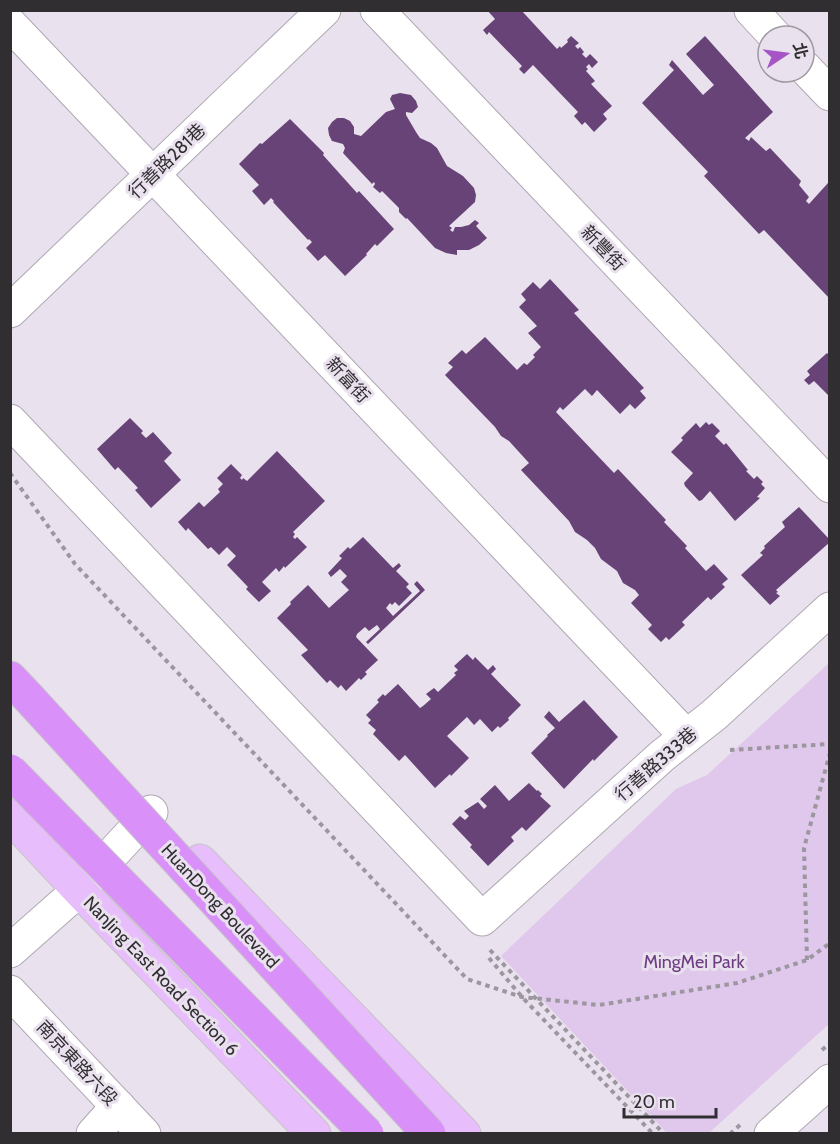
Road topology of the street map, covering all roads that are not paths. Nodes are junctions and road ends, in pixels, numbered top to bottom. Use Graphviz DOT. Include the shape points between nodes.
graph roads {
  1 [pos="324,10"];
  2 [pos="377,10"];
  3 [pos="751,10"];
  4 [pos="10,24"];
  5 [pos="764,24"];
  6 [pos="816,79"];
  7 [pos="830,94"];
  8 [pos="153,174"];
  9 [pos="10,311"];
  10 [pos="10,421"];
  11 [pos="830,486"];
  12 [pos="830,609"];
  13 [pos="10,659"];
  14 [pos="16,687"];
  15 [pos="686,736"];
  16 [pos="10,771"];
  17 [pos="151,812"];
  18 [pos="10,816"];
  19 [pos="79,890"];
  20 [pos="10,951"];
  21 [pos="10,992"];
  22 [pos="830,1081"];
  23 [pos="118,1106"];
  24 [pos="93,1134"];
  25 [pos="144,1134"];
  26 [pos="314,1134"];
  27 [pos="367,1134"];
  28 [pos="429,1134"];
  29 [pos="464,1134"];
  30 [pos="771,1134"];
  1 -- 8 [label="street, 行善路281巷"];
  2 -- 11 [label="street, 新豐街"];
  3 -- 5 [label="street"];
  4 -- 8 [label="street, 新富街"];
  6 -- 7 [label="street"];
  8 -- 9 [label="street, 行善路281巷"];
  8 -- 15 [label="street, 新富街"];
  10 -- 15 [label="street, 行善路333巷" via="482,919"];
  12 -- 15 [label="street, 行善路333巷"];
  13 -- 17 [label="main road"];
  14 -- 28 [label="highway, HuanDong Boulevard, bridge"];
  16 -- 27 [label="highway, bridge"];
  17 -- 19 [label="street"];
  17 -- 29 [label="main road"];
  18 -- 19 [label="main road, NanJing East Road Section 6"];
  19 -- 20 [label="street"];
  19 -- 26 [label="main road, NanJing East Road Section 6"];
  21 -- 23 [label="street, 南京東路六段"];
  22 -- 30 [label="street"];
  23 -- 24 [label="street"];
  23 -- 25 [label="street, 南京東路六段"];
}
